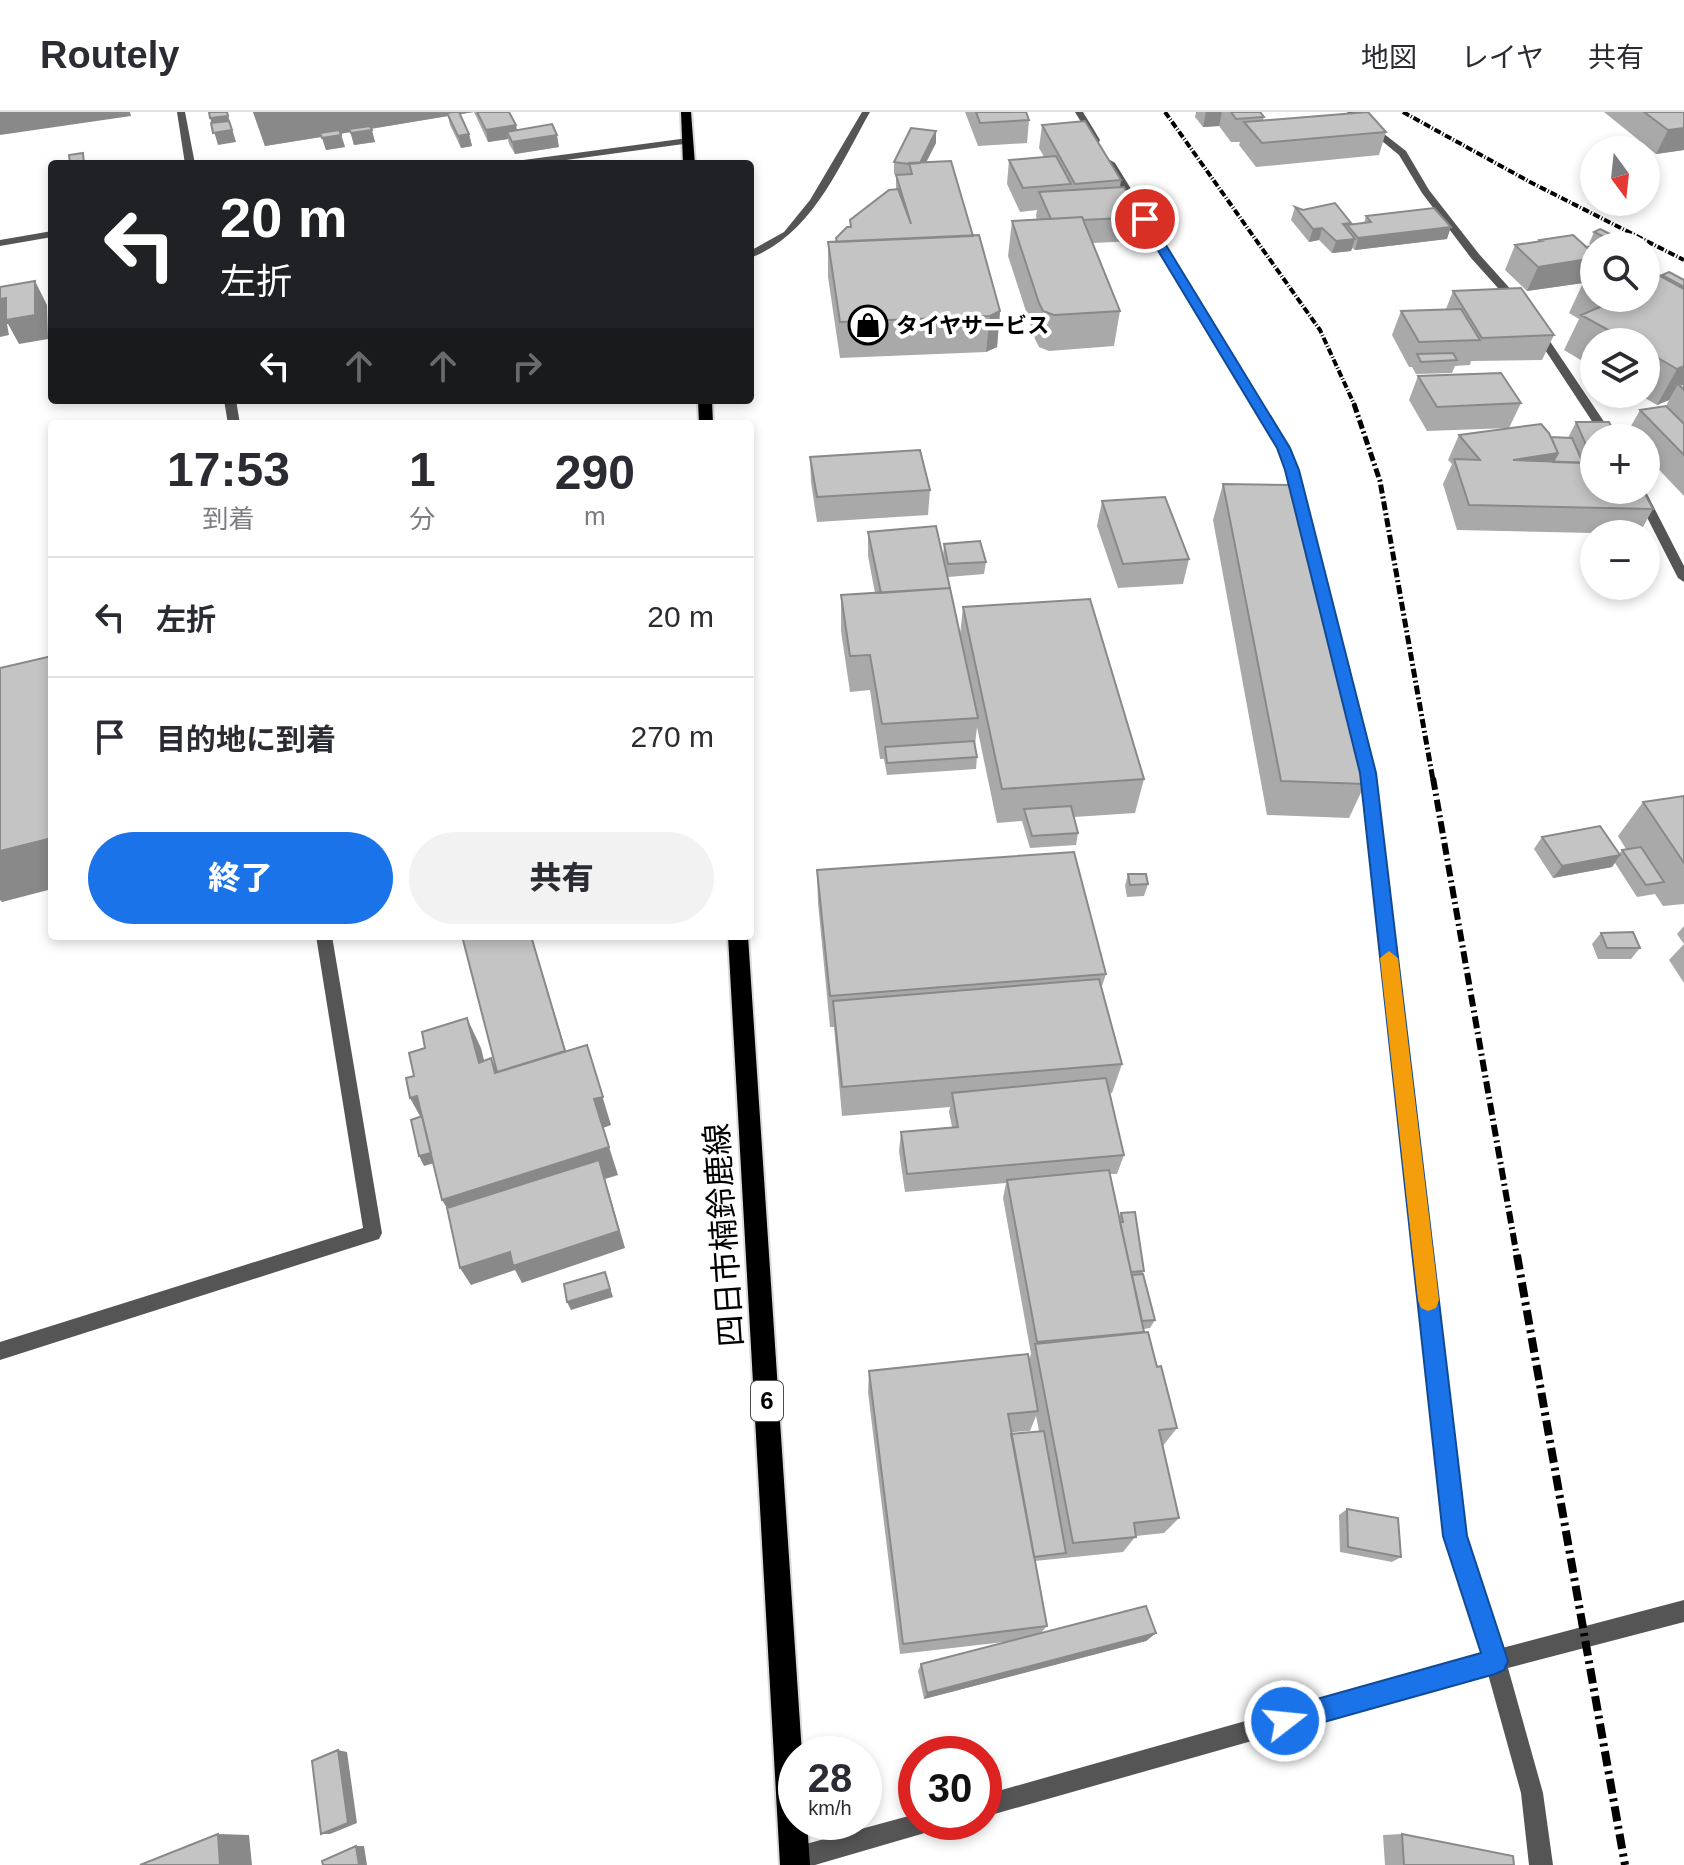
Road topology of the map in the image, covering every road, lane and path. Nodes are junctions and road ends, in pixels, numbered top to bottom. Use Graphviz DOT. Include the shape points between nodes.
graph roads {
  1 [pos="181,112"];
  2 [pos="686,112"];
  3 [pos="866,112"];
  4 [pos="1079,112"];
  5 [pos="1351,112"];
  6 [pos="688,141"];
  7 [pos="189,160"];
  8 [pos="546,160"];
  9 [pos="689,160"];
  10 [pos="48,235"];
  11 [pos="0,243"];
  12 [pos="754,253"];
  13 [pos="1523,310"];
  14 [pos="1532,323"];
  15 [pos="1600,424"];
  16 [pos="1646,504"];
  17 [pos="1684,578"];
  18 [pos="325,940"];
  19 [pos="738,940"];
  20 [pos="0,1351"];
  21 [pos="1684,1611"];
  22 [pos="1495,1661"];
  23 [pos="1002,1801"];
  24 [pos="898,1831"];
  25 [pos="795,1862"];
  26 [pos="1541,1865"];
  1 -- 7 [label="street"];
  2 -- 6 [label="main road"];
  3 -- 12 [label="street" via="814,201 787,234"];
  4 -- 22 [label="street" via="1227,352 1292,470 1368,773 1455,1536"];
  5 -- 13 [label="street" via="1403,153 1425,191"];
  6 -- 8 [label="street"];
  6 -- 9 [label="main road"];
  10 -- 11 [label="street"];
  14 -- 15 [label="street"];
  16 -- 17 [label="street"];
  18 -- 20 [label="street" via="373,1233"];
  19 -- 25 [label="main road, 四日市楠鈴鹿線 / 6"];
  21 -- 22 [label="street"];
  22 -- 23 [label="street"];
  22 -- 26 [label="street" via="1532,1793"];
  24 -- 25 [label="street"];
}
